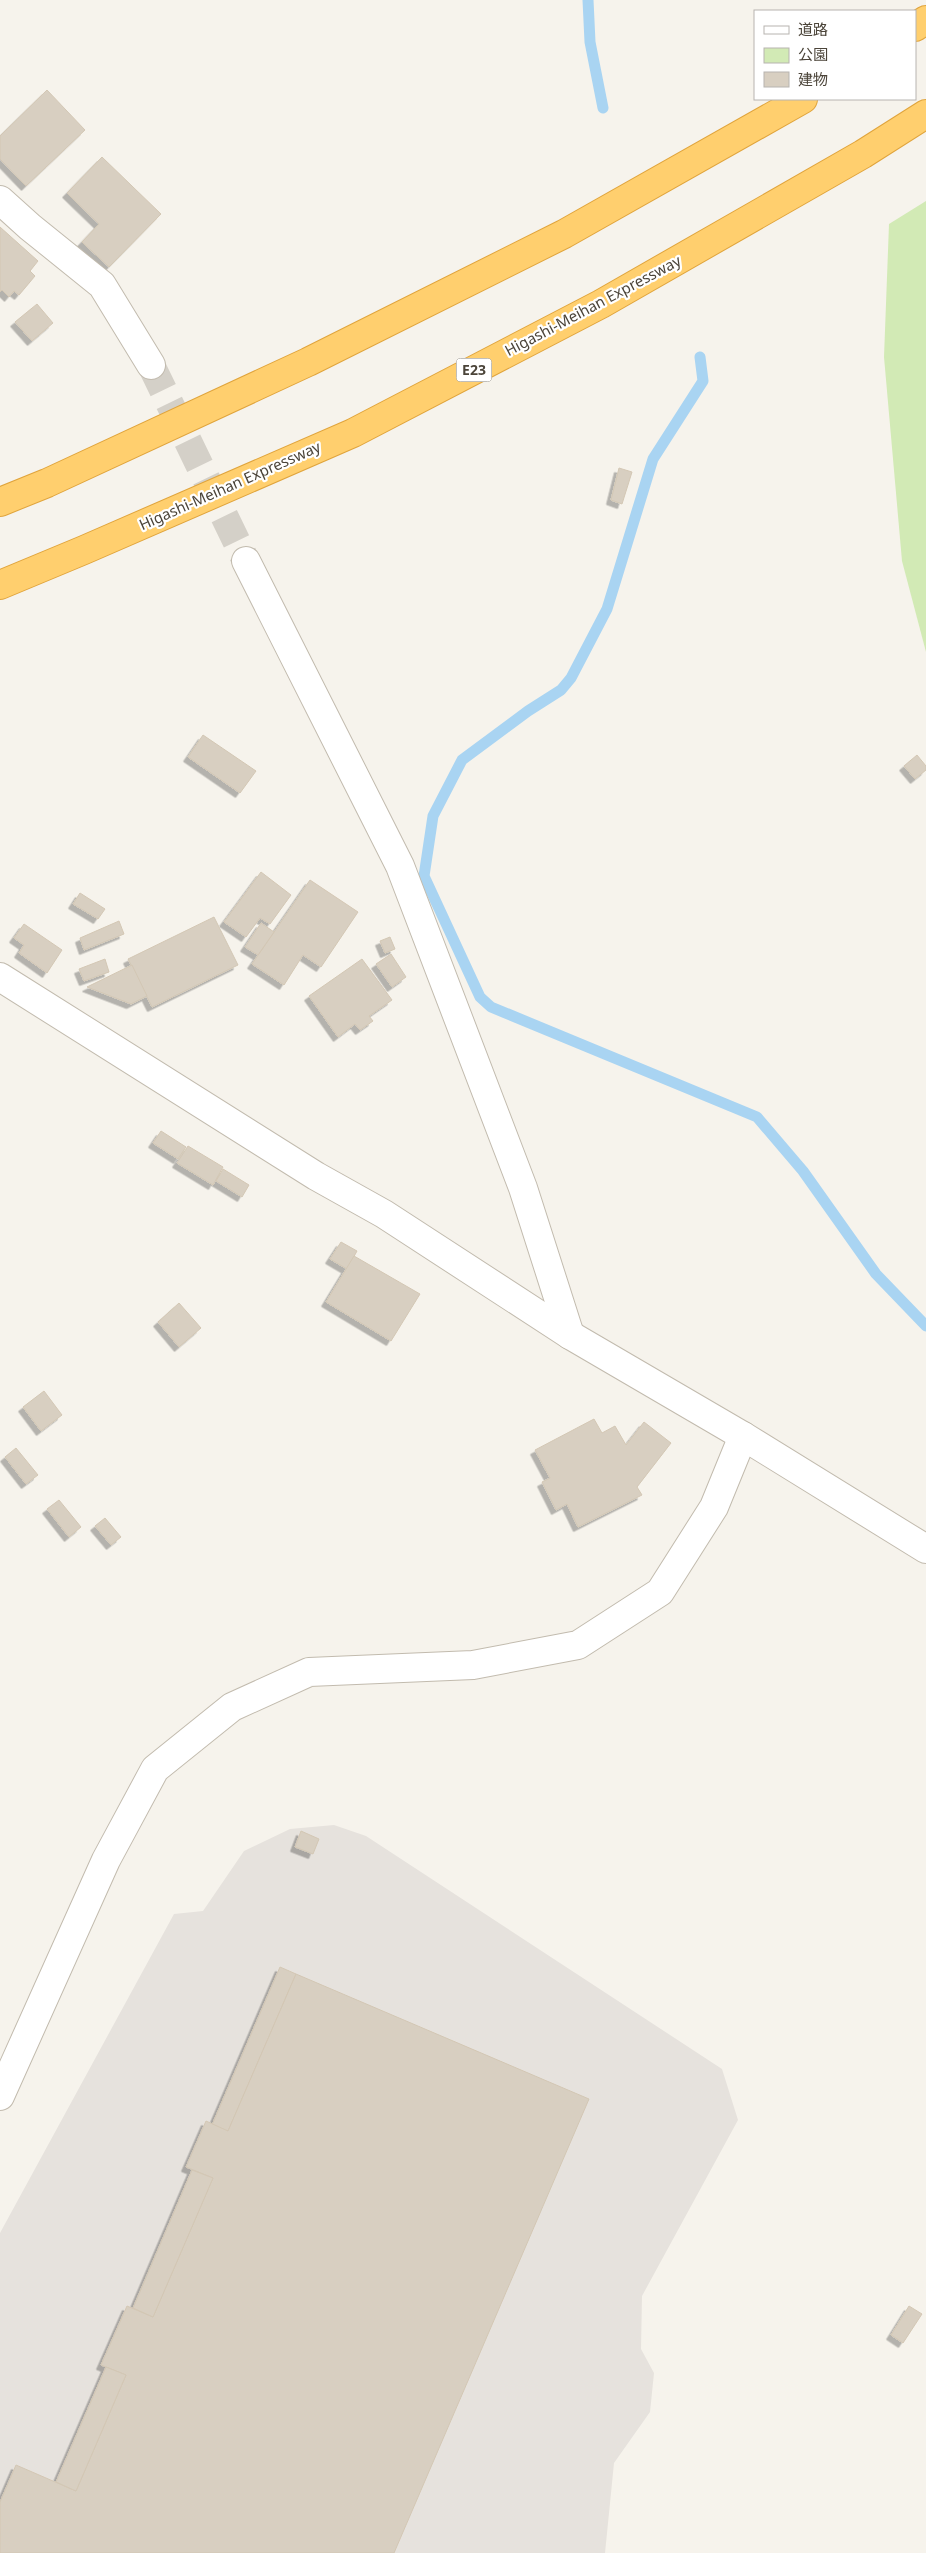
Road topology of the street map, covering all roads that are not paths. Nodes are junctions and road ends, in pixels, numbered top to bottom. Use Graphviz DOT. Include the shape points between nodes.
graph roads {
  1 [pos="801,100"];
  2 [pos="926,114"];
  3 [pos="0,200"];
  4 [pos="151,365"];
  5 [pos="0,502"];
  6 [pos="246,561"];
  7 [pos="0,584"];
  8 [pos="0,977"];
  9 [pos="570,1335"];
  10 [pos="743,1436"];
  11 [pos="926,1549"];
  12 [pos="0,2096"];
  1 -- 5 [label="highway" via="564,234 308,362"];
  2 -- 7 [label="highway, Higashi-Meihan Expressway / E23" via="863,154 601,304 353,433"];
  3 -- 4 [label="street" via="102,285"];
  6 -- 9 [label="street" via="400,866 523,1188"];
  8 -- 9 [label="street" via="316,1176 384,1214"];
  9 -- 10 [label="street"];
  10 -- 11 [label="street"];
  10 -- 12 [label="street" via="714,1507 660,1592 578,1645 473,1665 309,1672 232,1707 154,1769 106,1860"];
}
